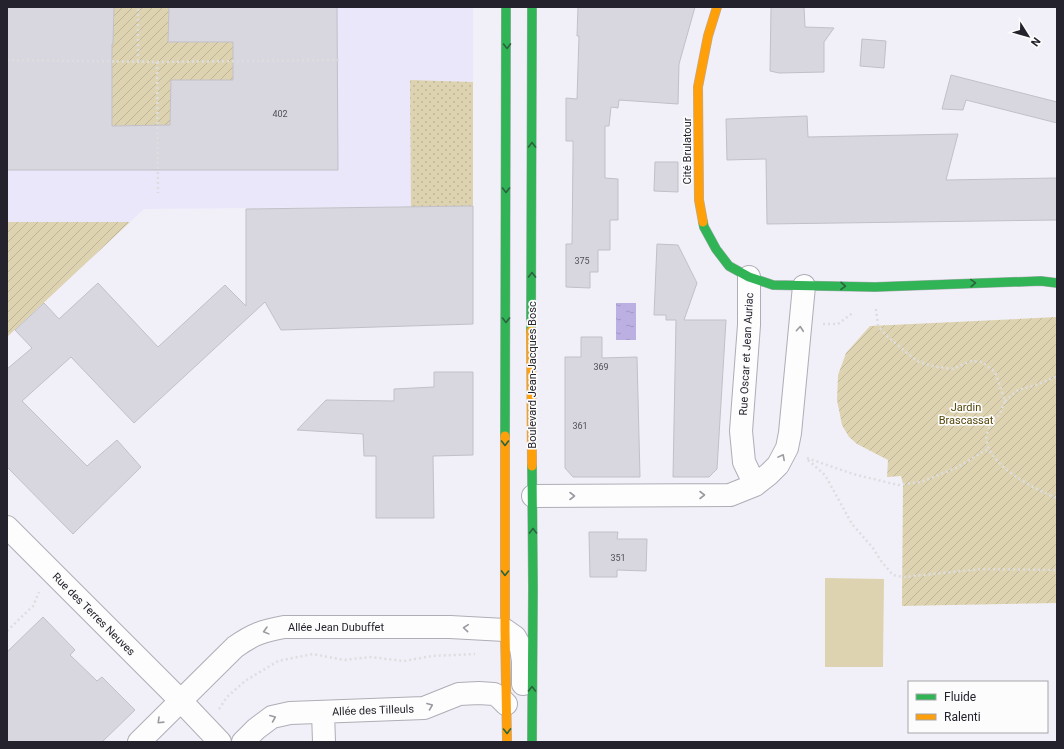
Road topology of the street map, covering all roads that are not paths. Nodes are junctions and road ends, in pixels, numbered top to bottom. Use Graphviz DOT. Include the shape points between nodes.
graph roads {
  1 [pos="506,7"];
  2 [pos="532,7"];
  3 [pos="717,7"];
  4 [pos="749,277"];
  5 [pos="1057,283"];
  6 [pos="804,286"];
  7 [pos="755,485"];
  8 [pos="533,496"];
  9 [pos="7,526"];
  10 [pos="505,630"];
  11 [pos="181,701"];
  12 [pos="506,704"];
  13 [pos="323,712"];
  14 [pos="213,735"];
  15 [pos="139,742"];
  16 [pos="243,742"];
  17 [pos="324,742"];
  18 [pos="507,742"];
  19 [pos="531,742"];
  1 -- 10 [label="main road, one-way"];
  8 -- 2 [label="main road, Boulevard Jean-Jacques Bosc, one-way"];
  3 -- 4 [label="main road, Cité Brulatour" via="708,36 698,87 699,200 704,227 716,249 729,266"];
  4 -- 6 [label="main road, Rue Oscar et Jean Auriac" via="773,285"];
  4 -- 7 [label="street, Rue Oscar et Jean Auriac" via="749,325 741,431 744,462"];
  6 -- 5 [label="main road, Rue Oscar et Jean Auriac, one-way" via="875,287 1041,281"];
  7 -- 6 [label="street, one-way" via="778,465 787,448"];
  8 -- 7 [label="street, one-way" via="730,495"];
  19 -- 8 [label="main road, Boulevard Jean-Jacques Bosc, one-way"];
  9 -- 11 [label="street, Rue des Terres Neuves"];
  10 -- 11 [label="street, Allée Jean Dubuffet, one-way" via="450,627 284,627 263,631 235,647"];
  10 -- 12 [label="main road"];
  10 -- 19 [label="street, Boulevard Jean-Jacques Bosc" via="516,637 521,648 522,707"];
  11 -- 14 [label="street, Rue des Terres Neuves"];
  11 -- 15 [label="street, Allée Jean Dubuffet, one-way"];
  13 -- 12 [label="street, Allée des Tilleuls, one-way" via="424,708 459,694 494,694"];
  12 -- 18 [label="main road, one-way"];
  16 -- 13 [label="street, Allée des Tilleuls, one-way" via="272,717 290,713"];
  13 -- 17 [label="street"];
}
